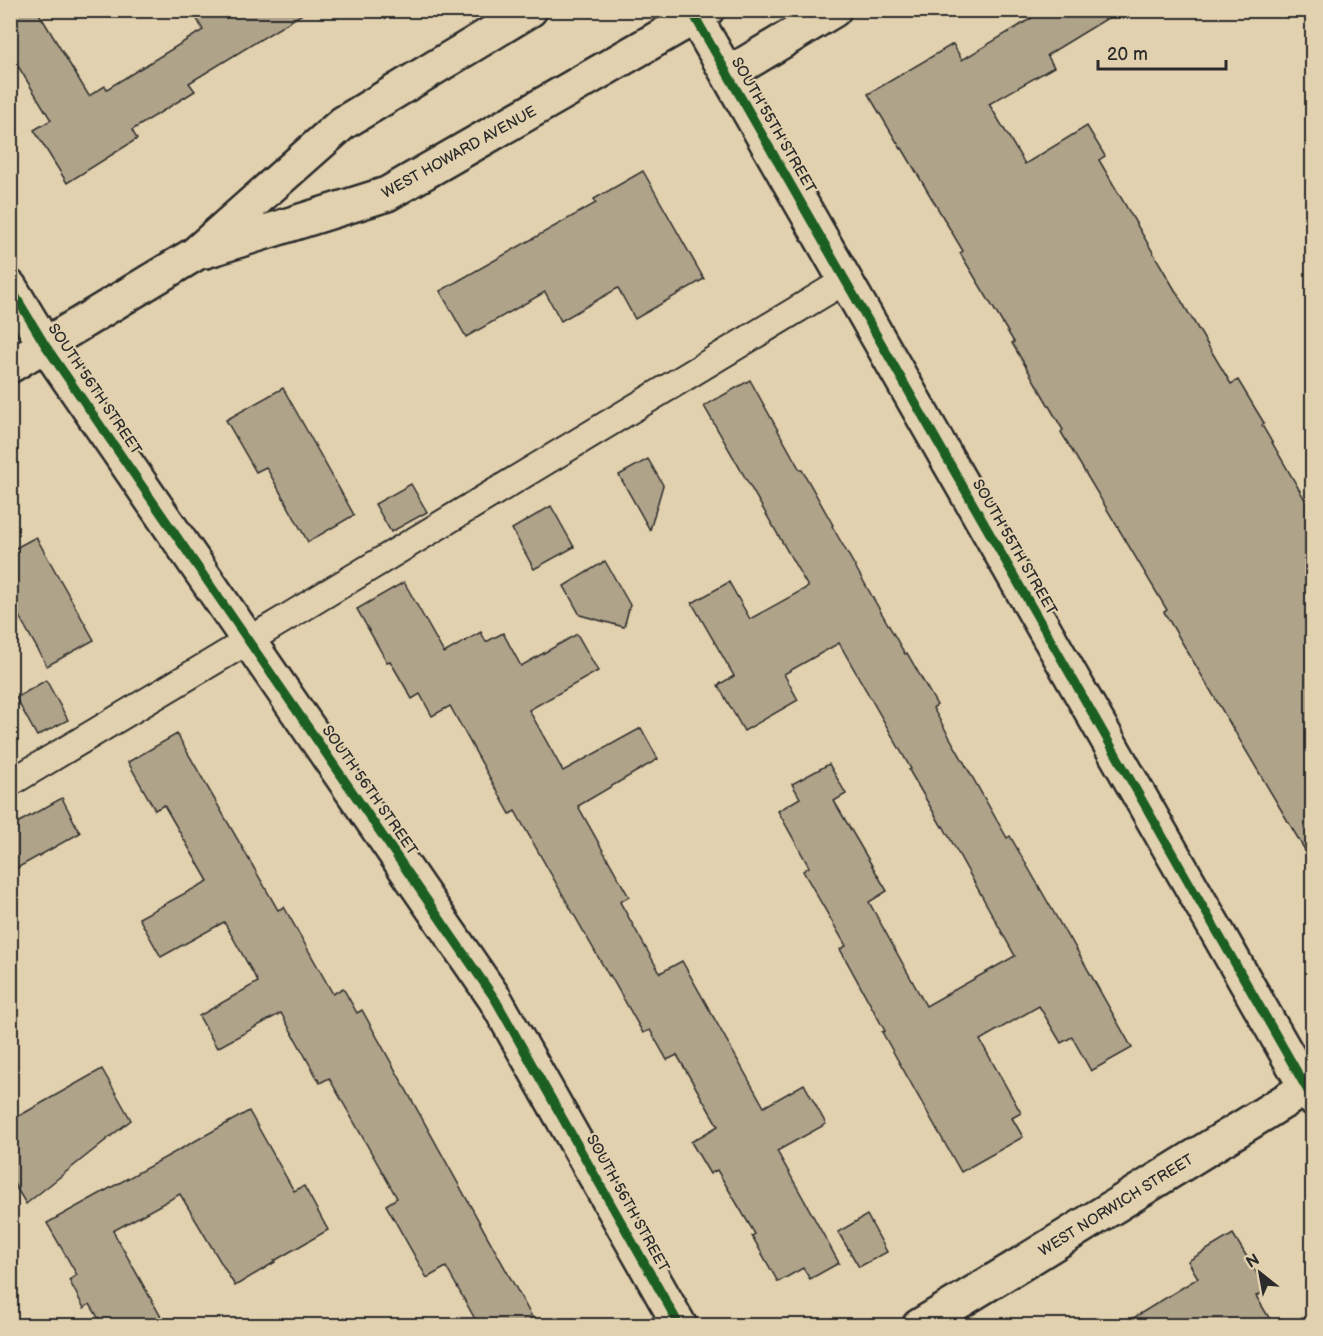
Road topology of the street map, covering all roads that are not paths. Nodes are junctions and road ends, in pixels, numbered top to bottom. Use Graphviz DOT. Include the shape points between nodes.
graph roads {
  1 [pos="530,10"];
  2 [pos="834,10"];
  3 [pos="698,13"];
  4 [pos="728,74"];
  5 [pos="195,254"];
  6 [pos="846,280"];
  7 [pos="10,286"];
  8 [pos="45,345"];
  9 [pos="10,366"];
  10 [pos="249,641"];
  11 [pos="10,783"];
  12 [pos="1311,1090"];
  13 [pos="680,1326"];
  14 [pos="919,1326"];
  1 -- 5 [label="street, WEST HOWARD AVENUE" via="343,123"];
  2 -- 4 [label="street"];
  3 -- 4 [label="street, SOUTH 55TH STREET"];
  3 -- 5 [label="street, WEST HOWARD AVENUE" via="387,194"];
  4 -- 6 [label="street, SOUTH 55TH STREET"];
  5 -- 8 [label="street, WEST HOWARD AVENUE"];
  6 -- 10 [label="lane"];
  6 -- 12 [label="street, SOUTH 55TH STREET"];
  7 -- 8 [label="street, SOUTH 56TH STREET"];
  8 -- 9 [label="street, WEST HOWARD AVENUE"];
  8 -- 10 [label="street, SOUTH 56TH STREET"];
  10 -- 11 [label="lane"];
  10 -- 13 [label="street, SOUTH 56TH STREET" via="495,999"];
  12 -- 14 [label="street, WEST NORWICH STREET"];
}
